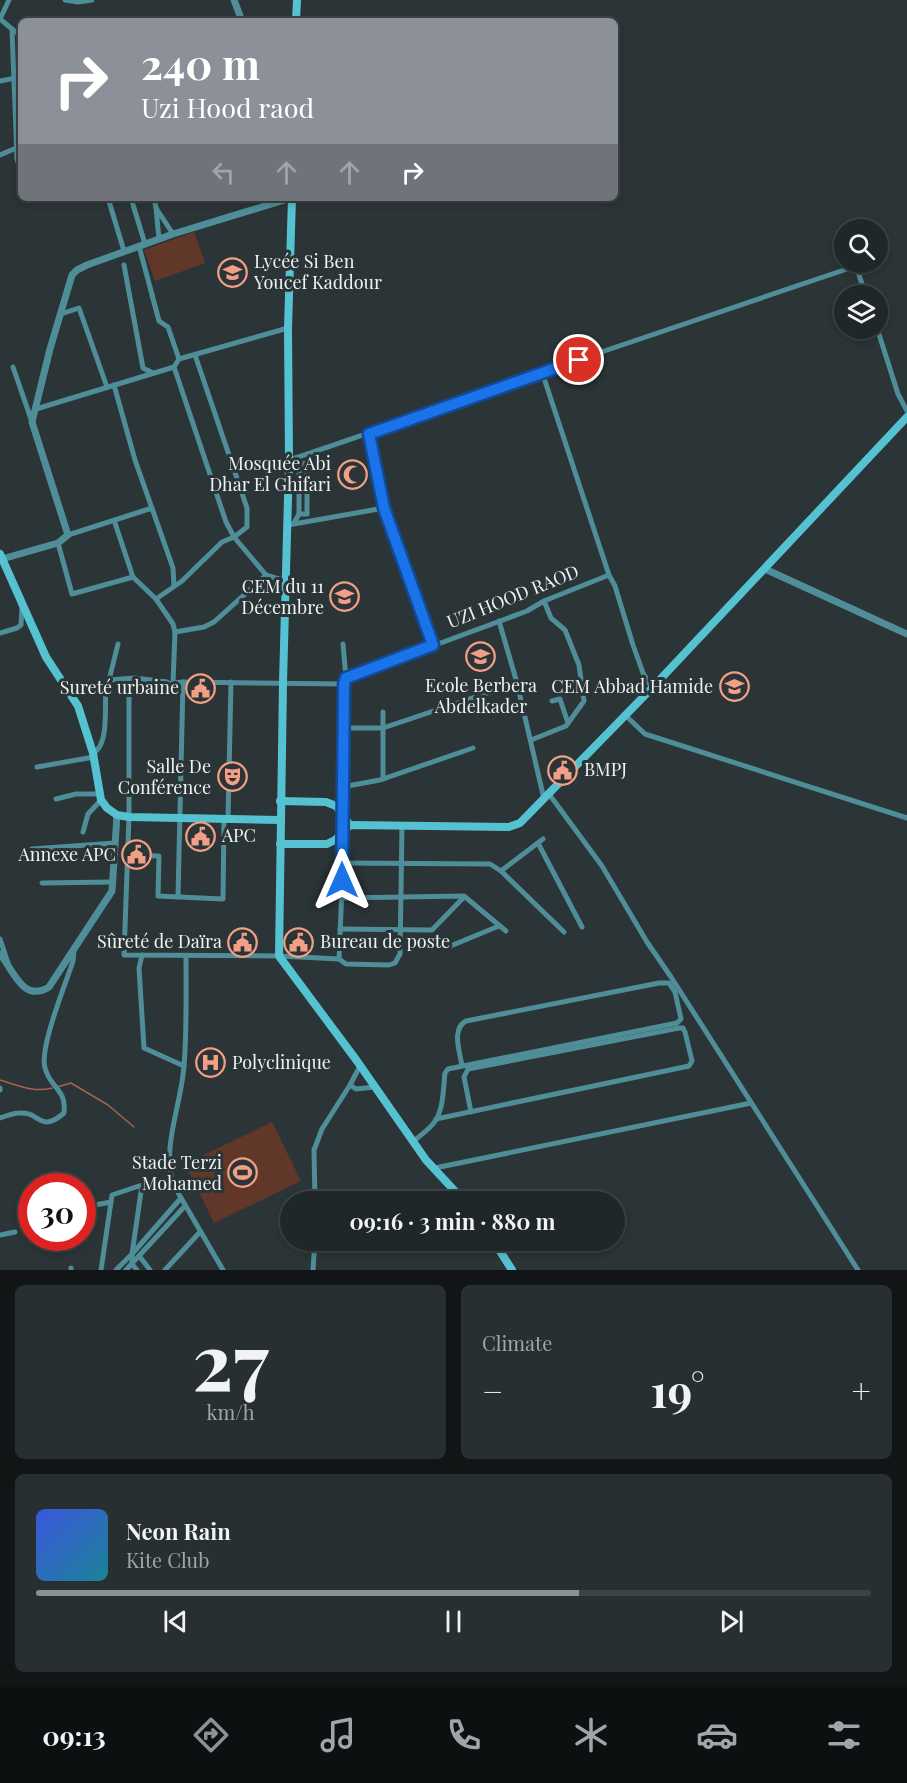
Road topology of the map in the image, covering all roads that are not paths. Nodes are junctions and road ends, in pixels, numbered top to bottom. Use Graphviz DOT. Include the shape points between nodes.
graph roads {
  1 [pos="65,0"];
  2 [pos="92,0"];
  3 [pos="234,0"];
  4 [pos="297,0"];
  5 [pos="7,2"];
  6 [pos="241,18"];
  7 [pos="296,18"];
  8 [pos="0,19"];
  9 [pos="12,29"];
  10 [pos="18,34"];
  11 [pos="18,77"];
  12 [pos="13,78"];
  13 [pos="0,81"];
  14 [pos="18,136"];
  15 [pos="18,147"];
  16 [pos="0,155"];
  17 [pos="109,201"];
  18 [pos="132,201"];
  19 [pos="155,201"];
  20 [pos="281,201"];
  21 [pos="291,201"];
  22 [pos="156,208"];
  23 [pos="173,234"];
  24 [pos="159,238"];
  25 [pos="142,245"];
  26 [pos="124,251"];
  27 [pos="124,265"];
  28 [pos="862,285"];
  29 [pos="61,314"];
  30 [pos="288,328"];
  31 [pos="880,339"];
  32 [pos="195,356"];
  33 [pos="179,358"];
  34 [pos="13,367"];
  35 [pos="174,367"];
  36 [pos="542,372"];
  37 [pos="153,373"];
  38 [pos="114,385"];
  39 [pos="107,387"];
  40 [pos="36,409"];
  41 [pos="907,411"];
  42 [pos="907,417"];
  43 [pos="32,422"];
  44 [pos="369,434"];
  45 [pos="290,460"];
  46 [pos="152,508"];
  47 [pos="384,508"];
  48 [pos="114,520"];
  49 [pos="291,524"];
  50 [pos="68,535"];
  51 [pos="234,537"];
  52 [pos="58,543"];
  53 [pos="1,556"];
  54 [pos="765,568"];
  55 [pos="267,575"];
  56 [pos="609,575"];
  57 [pos="133,577"];
  58 [pos="285,581"];
  59 [pos="174,586"];
  60 [pos="156,599"];
  61 [pos="544,601"];
  62 [pos="21,602"];
  63 [pos="499,621"];
  64 [pos="176,632"];
  65 [pos="0,633"];
  66 [pos="907,634"];
  67 [pos="118,644"];
  68 [pos="343,644"];
  69 [pos="433,645"];
  70 [pos="346,678"];
  71 [pos="109,680"];
  72 [pos="183,682"];
  73 [pos="231,682"];
  74 [pos="173,683"];
  75 [pos="283,683"];
  76 [pos="517,683"];
  77 [pos="344,684"];
  78 [pos="652,688"];
  79 [pos="552,701"];
  80 [pos="383,712"];
  81 [pos="625,715"];
  82 [pos="568,723"];
  83 [pos="344,728"];
  84 [pos="383,728"];
  85 [pos="531,740"];
  86 [pos="473,748"];
  87 [pos="94,755"];
  88 [pos="38,767"];
  89 [pos="383,779"];
  90 [pos="342,787"];
  91 [pos="100,797"];
  92 [pos="547,797"];
  93 [pos="56,799"];
  94 [pos="280,801"];
  95 [pos="342,814"];
  96 [pos="117,815"];
  97 [pos="129,817"];
  98 [pos="181,818"];
  99 [pos="907,818"];
  100 [pos="226,819"];
  101 [pos="280,820"];
  102 [pos="350,825"];
  103 [pos="402,826"];
  104 [pos="83,832"];
  105 [pos="342,834"];
  106 [pos="116,843"];
  107 [pos="280,844"];
  108 [pos="32,849"];
  109 [pos="128,855"];
  110 [pos="343,863"];
  111 [pos="401,864"];
  112 [pos="501,871"];
  113 [pos="112,882"];
  114 [pos="42,883"];
  115 [pos="178,897"];
  116 [pos="400,897"];
  117 [pos="464,897"];
  118 [pos="341,898"];
  119 [pos="499,926"];
  120 [pos="582,927"];
  121 [pos="340,929"];
  122 [pos="400,929"];
  123 [pos="506,931"];
  124 [pos="564,932"];
  125 [pos="0,939"];
  126 [pos="448,947"];
  127 [pos="74,949"];
  128 [pos="0,954"];
  129 [pos="142,955"];
  130 [pos="186,956"];
  131 [pos="279,956"];
  132 [pos="339,959"];
  133 [pos="10,968"];
  134 [pos="184,1066"];
  135 [pos="360,1066"];
  136 [pos="462,1066"];
  137 [pos="350,1085"];
  138 [pos="375,1087"];
  139 [pos="751,1103"];
  140 [pos="471,1112"];
  141 [pos="0,1118"];
  142 [pos="436,1119"];
  143 [pos="413,1142"];
  144 [pos="435,1168"];
  145 [pos="315,1191"];
  146 [pos="455,1191"];
  147 [pos="181,1198"];
  148 [pos="111,1202"];
  149 [pos="96,1205"];
  150 [pos="185,1206"];
  151 [pos="15,1232"];
  152 [pos="200,1232"];
  153 [pos="0,1235"];
  154 [pos="315,1251"];
  155 [pos="500,1251"];
  156 [pos="132,1254"];
  157 [pos="140,1257"];
  158 [pos="132,1264"];
  159 [pos="101,1270"];
  160 [pos="116,1270"];
  161 [pos="126,1270"];
  162 [pos="137,1270"];
  163 [pos="150,1270"];
  164 [pos="165,1270"];
  165 [pos="223,1270"];
  166 [pos="314,1270"];
  167 [pos="512,1270"];
  168 [pos="858,1270"];
  1 -- 2 [label="street"];
  3 -- 6 [label="street"];
  4 -- 7 [label="main road"];
  5 -- 8 [label="street"];
  8 -- 9 [label="street"];
  9 -- 10 [label="street"];
  9 -- 12 [label="street"];
  11 -- 12 [label="street"];
  12 -- 13 [label="street"];
  12 -- 14 [label="street"];
  15 -- 16 [label="street"];
  17 -- 26 [label="street"];
  18 -- 25 [label="street"];
  19 -- 22 [label="street"];
  20 -- 23 [label="street"];
  21 -- 30 [label="main road"];
  22 -- 23 [label="street"];
  22 -- 24 [label="street"];
  23 -- 24 [label="street"];
  24 -- 25 [label="street"];
  25 -- 26 [label="street"];
  25 -- 33 [label="street" via="159,321 168,327"];
  26 -- 29 [label="street" via="77,270"];
  27 -- 37 [label="street" via="143,368"];
  28 -- 36 [label="street" via="856,266"];
  29 -- 39 [label="street" via="79,308"];
  29 -- 40 [label="street"];
  30 -- 32 [label="street"];
  30 -- 45 [label="main road"];
  31 -- 41 [label="street"];
  32 -- 33 [label="street"];
  32 -- 51 [label="street" via="247,508 247,527"];
  33 -- 35 [label="street"];
  34 -- 43 [label="street"];
  35 -- 37 [label="street"];
  35 -- 51 [label="street"];
  36 -- 44 [label="street"];
  36 -- 56 [label="street"];
  37 -- 38 [label="street"];
  38 -- 39 [label="street"];
  38 -- 46 [label="street"];
  39 -- 40 [label="street"];
  40 -- 43 [label="street"];
  42 -- 54 [label="main road"];
  43 -- 50 [label="street"];
  44 -- 45 [label="street"];
  44 -- 47 [label="street"];
  45 -- 49 [label="main road"];
  45 -- 49 [label="street" via="307,464 307,514 299,514"];
  46 -- 48 [label="street"];
  46 -- 59 [label="street" via="173,568"];
  47 -- 49 [label="street"];
  47 -- 69 [label="street"];
  48 -- 50 [label="street"];
  48 -- 57 [label="street"];
  49 -- 58 [label="main road"];
  50 -- 52 [label="street"];
  51 -- 55 [label="street"];
  51 -- 59 [label="street" via="222,542"];
  52 -- 53 [label="street"];
  52 -- 57 [label="street" via="72,594"];
  53 -- 62 [label="main road"];
  54 -- 66 [label="street"];
  54 -- 78 [label="main road"];
  55 -- 58 [label="street"];
  55 -- 64 [label="street" via="214,622"];
  56 -- 61 [label="street, UZI HOOD RAOD"];
  56 -- 78 [label="street" via="643,673"];
  57 -- 60 [label="street"];
  58 -- 75 [label="main road"];
  59 -- 60 [label="street"];
  60 -- 64 [label="street"];
  61 -- 63 [label="street, UZI HOOD RAOD"];
  61 -- 82 [label="street" via="551,618 565,630 579,665 584,701"];
  62 -- 65 [label="street" via="21,625"];
  62 -- 87 [label="main road" via="46,657 78,706"];
  63 -- 69 [label="street, UZI HOOD RAOD"];
  63 -- 76 [label="street"];
  64 -- 74 [label="street"];
  67 -- 71 [label="street"];
  68 -- 70 [label="street"];
  69 -- 70 [label="street, UZI HOOD RAOD"];
  70 -- 77 [label="street"];
  71 -- 74 [label="street" via="135,678"];
  71 -- 87 [label="street" via="104,739"];
  72 -- 73 [label="street"];
  72 -- 74 [label="street"];
  72 -- 98 [label="street"];
  73 -- 75 [label="street"];
  73 -- 100 [label="street"];
  74 -- 97 [label="street" via="129,692"];
  75 -- 77 [label="street"];
  75 -- 94 [label="main road"];
  76 -- 84 [label="street"];
  76 -- 85 [label="street"];
  77 -- 83 [label="street"];
  78 -- 81 [label="main road"];
  79 -- 82 [label="street" via="560,699"];
  80 -- 84 [label="street"];
  81 -- 92 [label="main road"];
  81 -- 99 [label="street" via="645,734"];
  82 -- 85 [label="street"];
  83 -- 84 [label="street"];
  83 -- 90 [label="street"];
  84 -- 89 [label="street"];
  85 -- 92 [label="street"];
  86 -- 89 [label="street"];
  87 -- 88 [label="street"];
  87 -- 91 [label="main road"];
  89 -- 90 [label="street"];
  90 -- 95 [label="street"];
  91 -- 93 [label="street" via="76,794"];
  91 -- 96 [label="main road"];
  91 -- 104 [label="street" via="88,814"];
  92 -- 103 [label="main road" via="520,823 509,827"];
  92 -- 139 [label="street" via="602,866"];
  94 -- 95 [label="main road" via="326,802"];
  94 -- 101 [label="main road"];
  95 -- 102 [label="main road"];
  95 -- 105 [label="street"];
  96 -- 97 [label="main road"];
  96 -- 106 [label="street"];
  97 -- 98 [label="main road"];
  97 -- 109 [label="street"];
  98 -- 100 [label="main road"];
  98 -- 115 [label="street"];
  100 -- 101 [label="main road"];
  100 -- 115 [label="street" via="223,898"];
  101 -- 107 [label="main road"];
  102 -- 103 [label="main road"];
  102 -- 105 [label="main road"];
  103 -- 111 [label="street"];
  105 -- 107 [label="main road" via="327,844"];
  105 -- 110 [label="street"];
  106 -- 108 [label="street"];
  106 -- 113 [label="street"];
  107 -- 131 [label="main road"];
  109 -- 115 [label="street" via="159,856 158,896"];
  109 -- 129 [label="street" via="124,955"];
  110 -- 111 [label="street"];
  110 -- 118 [label="street"];
  111 -- 112 [label="street" via="490,864"];
  111 -- 116 [label="street"];
  112 -- 120 [label="street" via="540,841"];
  112 -- 124 [label="street"];
  113 -- 114 [label="street"];
  113 -- 127 [label="street" via="112,891"];
  116 -- 117 [label="street"];
  116 -- 118 [label="street"];
  116 -- 122 [label="street"];
  117 -- 119 [label="street"];
  117 -- 122 [label="street" via="432,930"];
  118 -- 121 [label="street"];
  119 -- 123 [label="street"];
  119 -- 126 [label="street"];
  121 -- 122 [label="street"];
  121 -- 132 [label="street"];
  122 -- 132 [label="street" via="395,963 346,964"];
  125 -- 133 [label="street"];
  127 -- 133 [label="street" via="50,987 41,992 28,990"];
  127 -- 141 [label="street" via="48,1036 44,1067 51,1083 62,1092 64,1113 48,1123 20,1112"];
  128 -- 133 [label="street"];
  129 -- 130 [label="street"];
  129 -- 134 [label="street" via="139,968 144,1048"];
  130 -- 131 [label="street"];
  130 -- 134 [label="street"];
  131 -- 132 [label="street"];
  131 -- 135 [label="main road"];
  134 -- 147 [label="street" via="169,1169"];
  135 -- 137 [label="street"];
  135 -- 138 [label="main road"];
  136 -- 136 [label="street" via="677,1023 681,1019 674,988 669,983 659,983 466,1022 458,1030"];
  136 -- 142 [label="street" via="445,1073"];
  137 -- 138 [label="street" via="356,1089"];
  137 -- 145 [label="street" via="322,1129 314,1150"];
  138 -- 143 [label="main road"];
  139 -- 144 [label="street"];
  139 -- 168 [label="street"];
  140 -- 140 [label="street" via="689,1066 692,1061 686,1032 679,1028 468,1069 464,1077"];
  140 -- 142 [label="street"];
  142 -- 143 [label="street"];
  143 -- 144 [label="main road"];
  144 -- 146 [label="main road"];
  147 -- 150 [label="street"];
  147 -- 156 [label="street"];
  148 -- 149 [label="street"];
  148 -- 156 [label="street" via="112,1195 142,1185"];
  148 -- 159 [label="street"];
  150 -- 152 [label="street"];
  150 -- 157 [label="street"];
  151 -- 153 [label="street"];
  152 -- 164 [label="street"];
  152 -- 165 [label="street"];
  154 -- 166 [label="street"];
  155 -- 167 [label="main road"];
  156 -- 158 [label="street"];
  156 -- 160 [label="street"];
  157 -- 158 [label="street"];
  157 -- 163 [label="street"];
  158 -- 161 [label="street"];
  158 -- 162 [label="street"];
}
